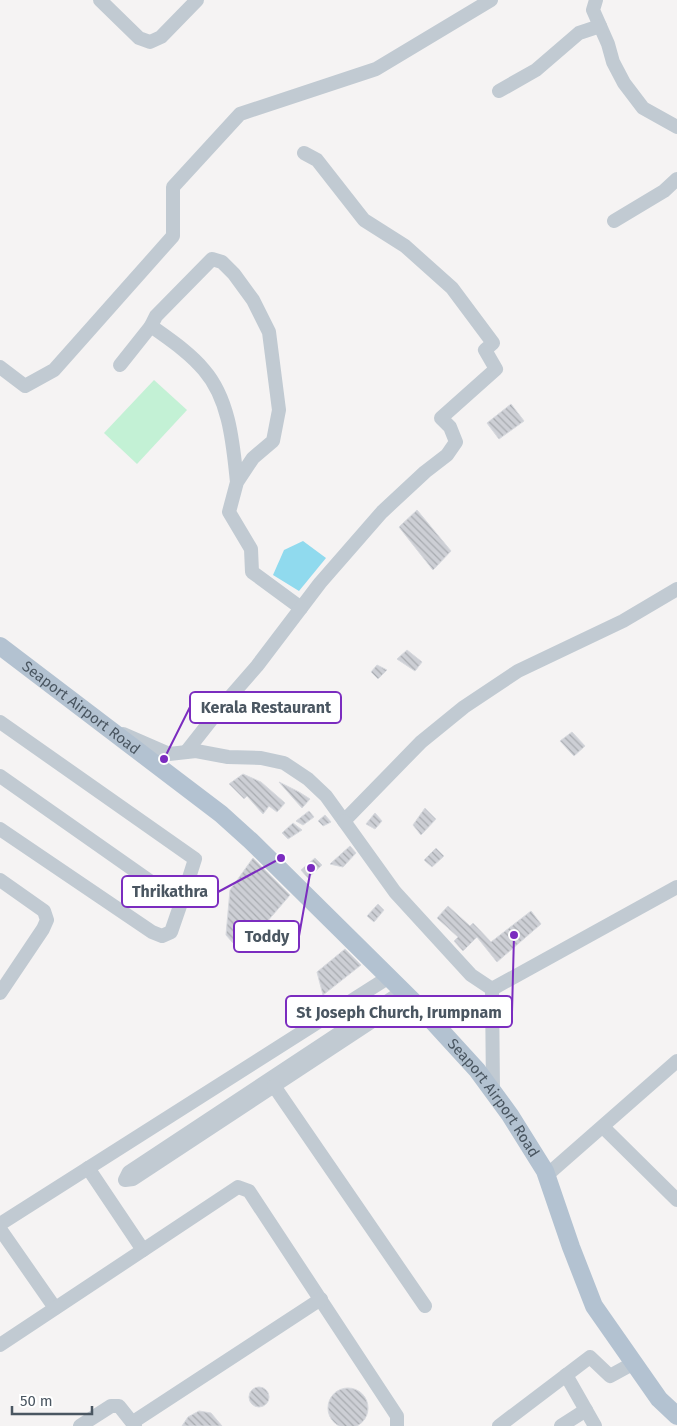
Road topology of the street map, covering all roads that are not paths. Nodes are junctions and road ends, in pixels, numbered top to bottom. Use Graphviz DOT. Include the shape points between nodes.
graph roads {
  1 [pos="100,0"];
  2 [pos="197,0"];
  3 [pos="491,0"];
  4 [pos="596,0"];
  5 [pos="600,26"];
  6 [pos="499,91"];
  7 [pos="677,127"];
  8 [pos="304,153"];
  9 [pos="677,179"];
  10 [pos="614,221"];
  11 [pos="151,326"];
  12 [pos="120,365"];
  13 [pos="0,367"];
  14 [pos="234,450"];
  15 [pos="253,458"];
  16 [pos="237,482"];
  17 [pos="677,589"];
  18 [pos="301,608"];
  19 [pos="0,646"];
  20 [pos="0,722"];
  21 [pos="104,725"];
  22 [pos="186,752"];
  23 [pos="0,776"];
  24 [pos="344,822"];
  25 [pos="0,829"];
  26 [pos="0,880"];
  27 [pos="677,888"];
  28 [pos="181,902"];
  29 [pos="389,977"];
  30 [pos="492,989"];
  31 [pos="0,993"];
  32 [pos="406,994"];
  33 [pos="677,1061"];
  34 [pos="284,1075"];
  35 [pos="274,1086"];
  36 [pos="493,1092"];
  37 [pos="603,1128"];
  38 [pos="88,1168"];
  39 [pos="547,1175"];
  40 [pos="125,1180"];
  41 [pos="106,1194"];
  42 [pos="677,1200"];
  43 [pos="0,1224"];
  44 [pos="0,1229"];
  45 [pos="142,1250"];
  46 [pos="321,1299"];
  47 [pos="425,1306"];
  48 [pos="55,1308"];
  49 [pos="0,1345"];
  50 [pos="632,1364"];
  51 [pos="566,1375"];
  52 [pos="586,1410"];
  53 [pos="677,1416"];
  54 [pos="134,1424"];
  55 [pos="80,1426"];
  56 [pos="397,1426"];
  57 [pos="499,1426"];
  58 [pos="561,1426"];
  59 [pos="595,1426"];
  1 -- 2 [label="street" via="139,38 150,42 161,37"];
  3 -- 13 [label="street" via="376,69 240,114 173,187 173,236 54,370 25,386"];
  4 -- 5 [label="street" via="594,10"];
  5 -- 6 [label="street" via="579,33 536,70"];
  5 -- 7 [label="street" via="613,62 638,102"];
  8 -- 18 [label="street" via="317,160 364,220 405,246 452,288 493,343 484,350 496,369 440,418 450,427 456,442 447,455 382,512"];
  9 -- 10 [label="street" via="664,191"];
  11 -- 12 [label="street"];
  11 -- 14 [label="street" via="185,351 205,371 222,402"];
  11 -- 15 [label="street" via="156,316 212,259 222,262 234,274 253,300 269,332 276,373 279,410 273,441"];
  14 -- 15 [label="street"];
  14 -- 16 [label="street"];
  15 -- 16 [label="street"];
  16 -- 18 [label="street" via="229,512 251,549 252,572"];
  17 -- 24 [label="street" via="623,621 518,671 464,707 421,742"];
  18 -- 22 [label="street"];
  19 -- 21 [label="main road, Seaport Airport Road"];
  20 -- 28 [label="street" via="195,859"];
  21 -- 22 [label="street" via="169,754"];
  21 -- 29 [label="main road, Seaport Airport Road" via="233,825"];
  22 -- 24 [label="street" via="284,763 326,796"];
  23 -- 28 [label="street"];
  24 -- 30 [label="street" via="395,892 471,975"];
  25 -- 28 [label="street" via="157,934 162,936 171,932"];
  26 -- 31 [label="street" via="44,911 47,920"];
  27 -- 30 [label="street"];
  29 -- 32 [label="main road, Seaport Airport Road"];
  29 -- 38 [label="street"];
  30 -- 36 [label="street"];
  32 -- 34 [label="street"];
  32 -- 36 [label="main road, Seaport Airport Road" via="477,1070"];
  33 -- 37 [label="street"];
  34 -- 35 [label="street"];
  34 -- 40 [label="street" via="130,1172"];
  35 -- 40 [label="street" via="134,1179"];
  35 -- 47 [label="street"];
  36 -- 39 [label="main road, Seaport Airport Road"];
  37 -- 39 [label="street"];
  37 -- 42 [label="street"];
  38 -- 41 [label="street"];
  38 -- 43 [label="street"];
  39 -- 50 [label="main road, Seaport Airport Road" via="594,1306"];
  40 -- 41 [label="street"];
  41 -- 45 [label="street"];
  44 -- 48 [label="street"];
  45 -- 46 [label="street" via="238,1187 249,1191"];
  45 -- 48 [label="street"];
  46 -- 54 [label="street"];
  46 -- 56 [label="street" via="398,1416"];
  48 -- 49 [label="street"];
  50 -- 51 [label="street" via="610,1376 590,1357"];
  50 -- 53 [label="main road, Seaport Airport Road" via="658,1399"];
  51 -- 52 [label="street"];
  51 -- 57 [label="street"];
  52 -- 58 [label="street"];
  52 -- 59 [label="street"];
  54 -- 55 [label="street" via="120,1406 111,1406"];
}
